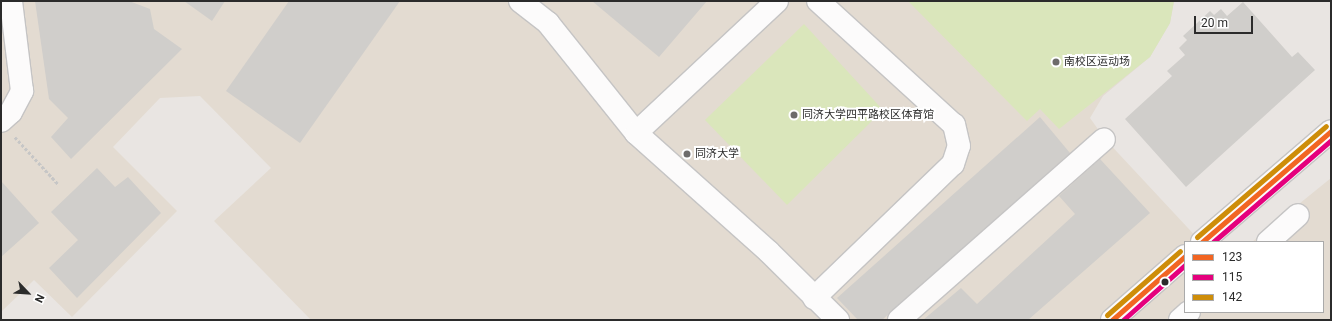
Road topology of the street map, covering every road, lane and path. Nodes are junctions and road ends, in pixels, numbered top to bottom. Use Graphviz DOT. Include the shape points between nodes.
graph roads {
  1 [pos="11,1"];
  2 [pos="520,1"];
  3 [pos="777,1"];
  4 [pos="818,1"];
  5 [pos="6,127"];
  6 [pos="1331,131"];
  7 [pos="636,133"];
  8 [pos="1104,139"];
  9 [pos="59,185"];
  10 [pos="1298,215"];
  11 [pos="1203,241"];
  12 [pos="1269,241"];
  13 [pos="1184,257"];
  14 [pos="814,298"];
  15 [pos="1189,313"];
  16 [pos="838,320"];
  17 [pos="899,320"];
  18 [pos="1112,320"];
  19 [pos="1180,320"];
  1 -- 5 [label="street" via="22,91"];
  2 -- 7 [label="street" via="548,23"];
  3 -- 7 [label="street"];
  4 -- 14 [label="street" via="954,124 959,146 953,164"];
  5 -- 9 [label="path"];
  6 -- 11 [label="street"];
  7 -- 14 [label="street" via="769,252"];
  8 -- 17 [label="street"];
  10 -- 12 [label="street"];
  13 -- 18 [label="street"];
  14 -- 16 [label="street"];
  15 -- 19 [label="street"];
}
